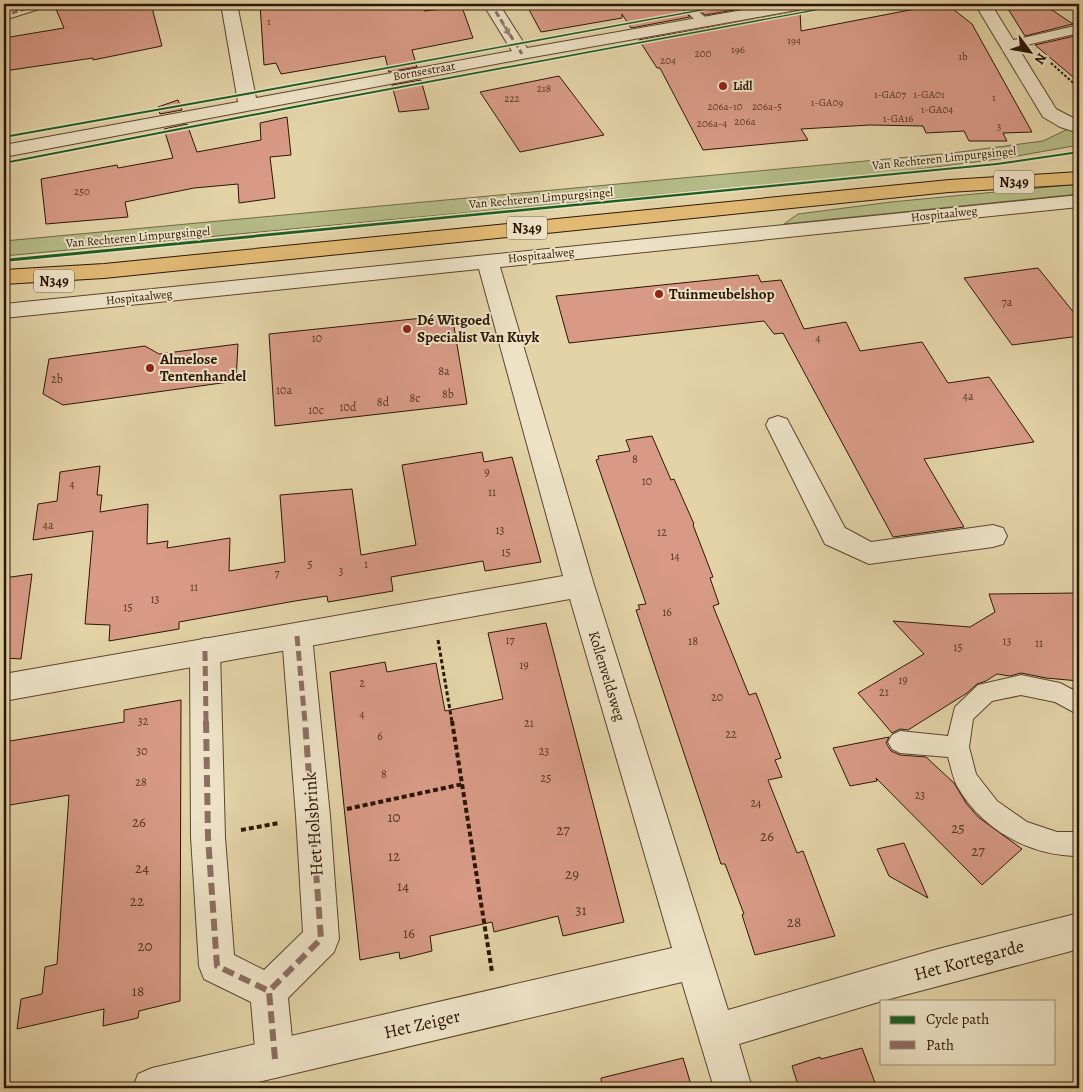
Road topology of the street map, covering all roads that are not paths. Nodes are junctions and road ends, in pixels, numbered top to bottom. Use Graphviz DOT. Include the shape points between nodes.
graph roads {
  1 [pos="40,4"];
  2 [pos="229,4"];
  3 [pos="491,4"];
  4 [pos="803,4"];
  5 [pos="983,4"];
  6 [pos="688,7"];
  7 [pos="4,16"];
  8 [pos="705,23"];
  9 [pos="1079,29"];
  10 [pos="1009,45"];
  11 [pos="522,54"];
  12 [pos="248,105"];
  13 [pos="1079,127"];
  14 [pos="4,151"];
  15 [pos="1079,167"];
  16 [pos="1079,178"];
  17 [pos="949,186"];
  18 [pos="1079,201"];
  19 [pos="488,261"];
  20 [pos="104,270"];
  21 [pos="4,277"];
  22 [pos="4,291"];
  23 [pos="4,311"];
  24 [pos="778,425"];
  25 [pos="993,536"];
  26 [pos="580,585"];
  27 [pos="297,636"];
  28 [pos="205,652"];
  29 [pos="4,688"];
  30 [pos="1079,705"];
  31 [pos="900,742"];
  32 [pos="956,747"];
  33 [pos="1079,844"];
  34 [pos="1079,931"];
  35 [pos="693,961"];
  36 [pos="269,991"];
  37 [pos="716,1032"];
  38 [pos="275,1059"];
  39 [pos="152,1088"];
  40 [pos="733,1088"];
  1 -- 7 [label="street"];
  2 -- 12 [label="street"];
  3 -- 11 [label="street, one-way"];
  4 -- 8 [label="street, Bornsestraat"];
  5 -- 10 [label="street"];
  6 -- 8 [label="lane"];
  8 -- 11 [label="street, Bornsestraat"];
  9 -- 10 [label="lane"];
  10 -- 13 [label="street" via="1049,113"];
  11 -- 12 [label="street, Bornsestraat"];
  12 -- 14 [label="street, Bornsestraat"];
  15 -- 17 [label="main road, Van Rechteren Limpurgsingel / N349"];
  16 -- 17 [label="main road, Van Rechteren Limpurgsingel / N349"];
  17 -- 20 [label="main road, Van Rechteren Limpurgsingel / N349"];
  18 -- 19 [label="street, Hospitaalweg"];
  19 -- 23 [label="street, Hospitaalweg"];
  19 -- 26 [label="street, Kollenveldsweg"];
  20 -- 21 [label="main road, Van Rechteren Limpurgsingel / N349"];
  20 -- 22 [label="main road, Van Rechteren Limpurgsingel / N349"];
  24 -- 25 [label="street" via="835,536 869,553"];
  26 -- 27 [label="street"];
  26 -- 35 [label="street, Kollenveldsweg"];
  27 -- 28 [label="street"];
  27 -- 36 [label="street, Het Holsbrink" via="314,816 321,939"];
  28 -- 29 [label="street"];
  28 -- 36 [label="street" via="208,837 217,966"];
  30 -- 32 [label="lane" via="1060,693 1021,685 986,692 963,714"];
  31 -- 32 [label="lane"];
  32 -- 33 [label="lane" via="966,779 988,809 1020,832 1057,844"];
  34 -- 37 [label="street, Het Kortegarde" via="938,967"];
  35 -- 37 [label="street, Kollenveldsweg"];
  35 -- 38 [label="street, Het Zeiger"];
  36 -- 38 [label="street"];
  37 -- 40 [label="street, Kollenveldsweg"];
  38 -- 39 [label="street, Het Zeiger"];
}
